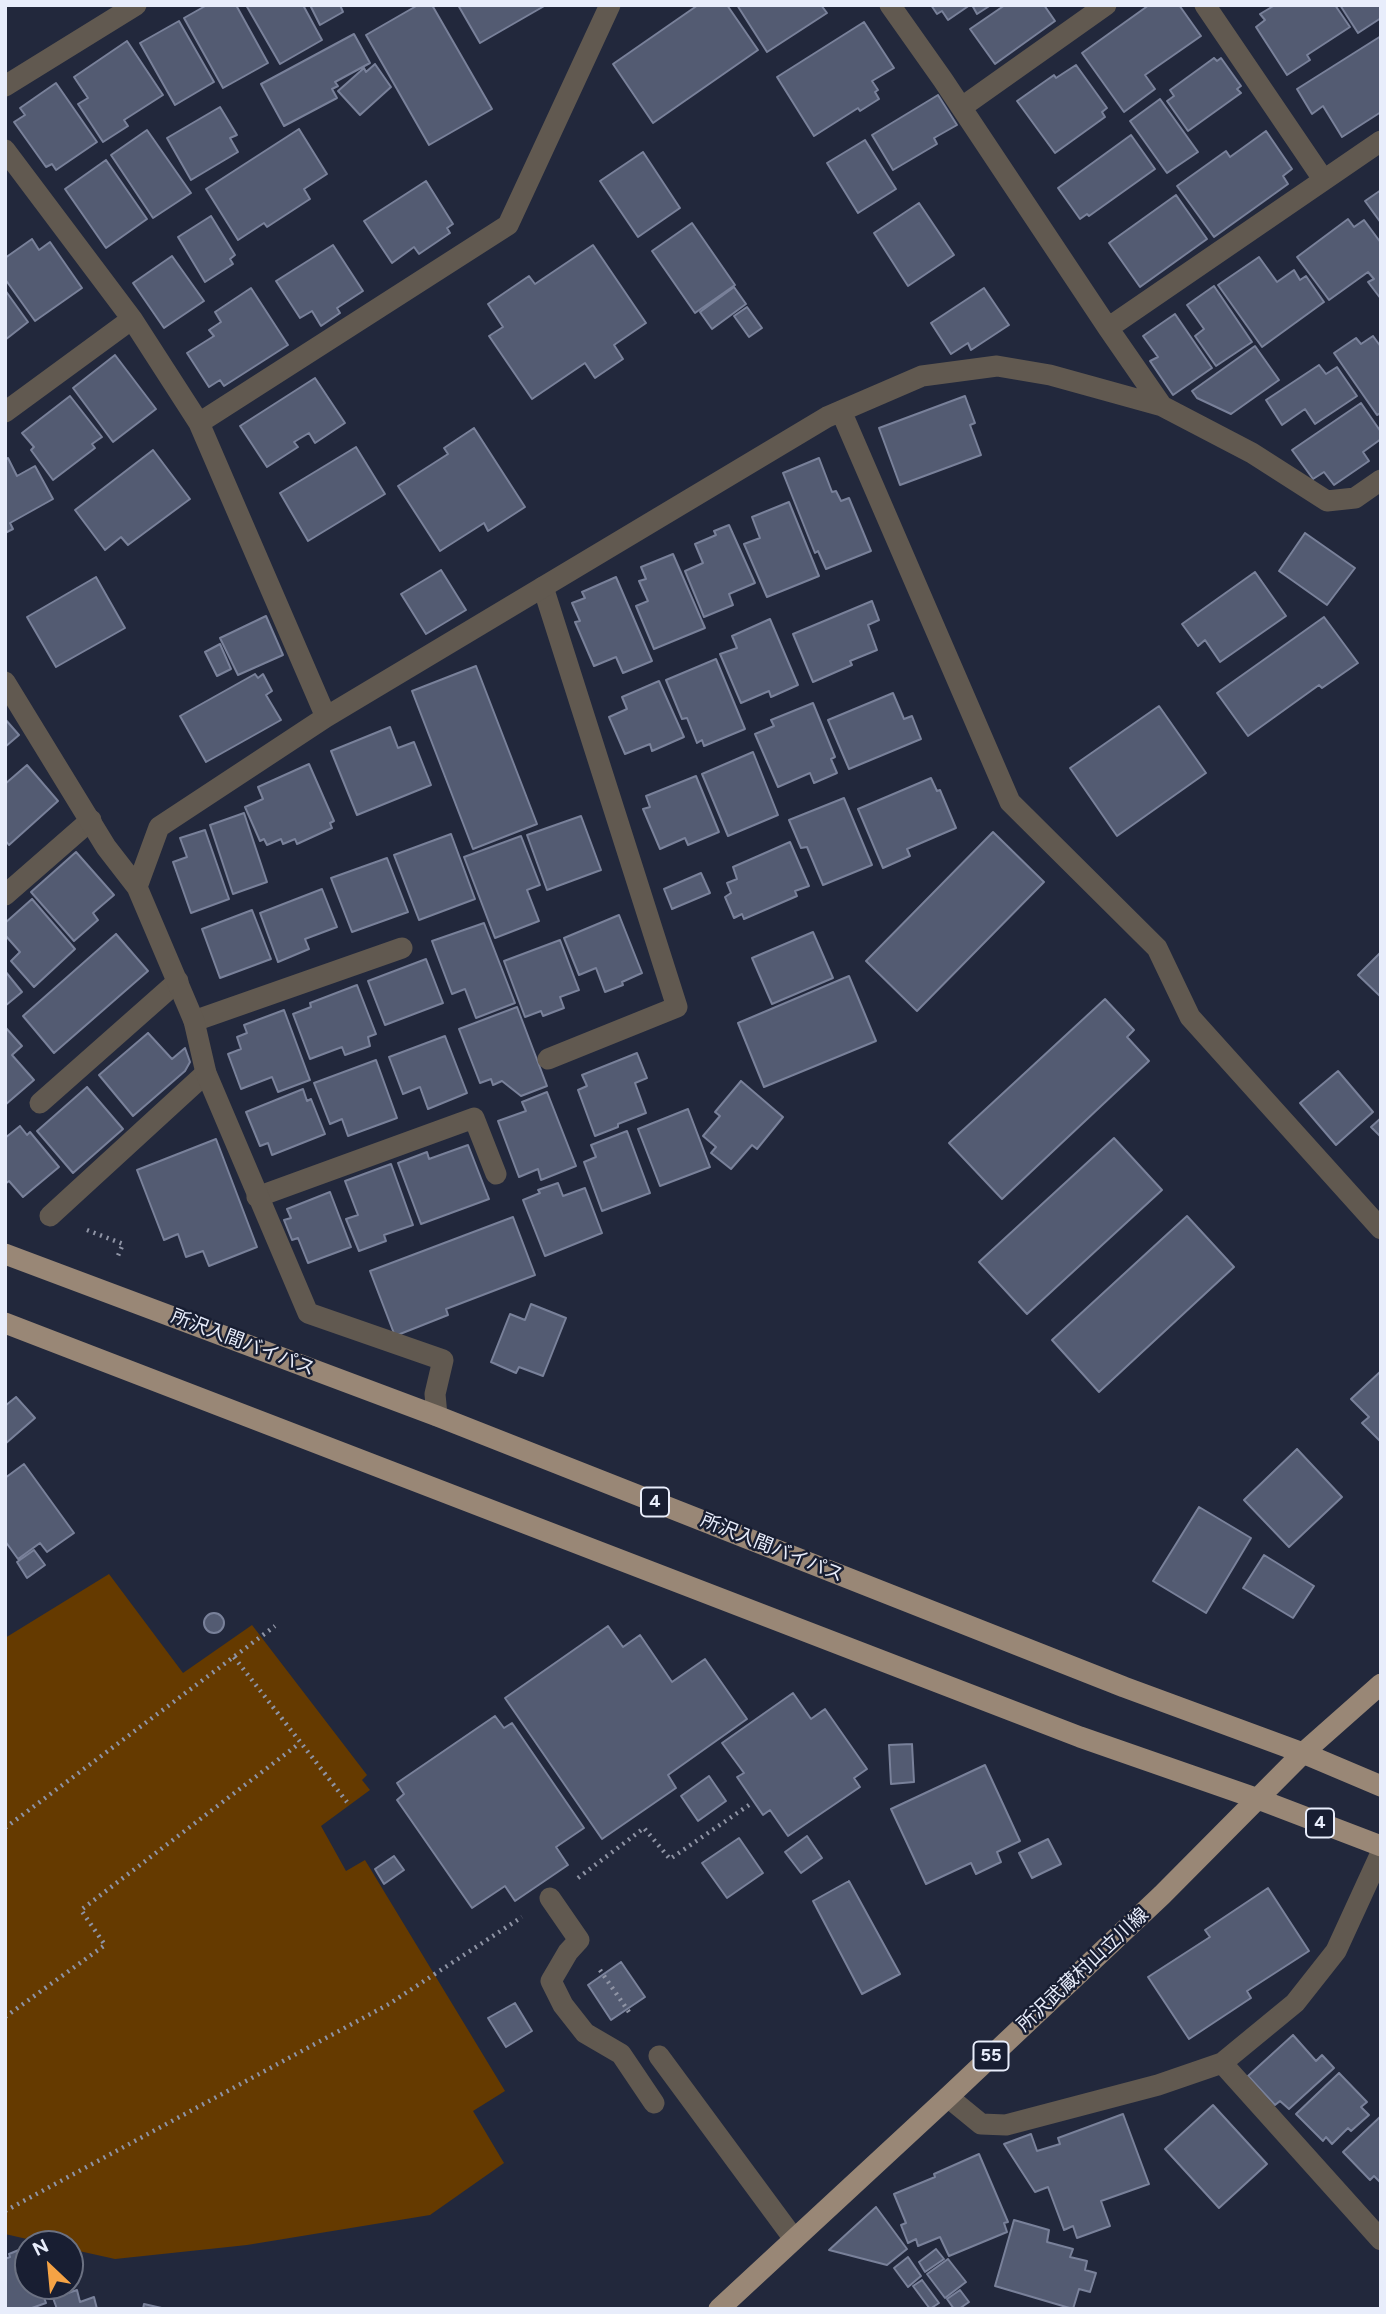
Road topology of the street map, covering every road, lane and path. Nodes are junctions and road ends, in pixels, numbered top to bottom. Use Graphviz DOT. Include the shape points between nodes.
graph roads {
  1 [pos="136,5"];
  2 [pos="610,5"];
  3 [pos="890,5"];
  4 [pos="1106,5"];
  5 [pos="1205,5"];
  6 [pos="5,86"];
  7 [pos="962,107"];
  8 [pos="1381,141"];
  9 [pos="5,150"];
  10 [pos="1323,179"];
  11 [pos="132,319"];
  12 [pos="1108,328"];
  13 [pos="1162,405"];
  14 [pos="841,411"];
  15 [pos="5,412"];
  16 [pos="199,423"];
  17 [pos="1381,480"];
  18 [pos="542,587"];
  19 [pos="5,682"];
  20 [pos="326,718"];
  21 [pos="91,820"];
  22 [pos="137,887"];
  23 [pos="5,895"];
  24 [pos="402,948"];
  25 [pos="178,981"];
  26 [pos="194,1021"];
  27 [pos="548,1059"];
  28 [pos="206,1073"];
  29 [pos="40,1103"];
  30 [pos="496,1174"];
  31 [pos="257,1197"];
  32 [pos="50,1216"];
  33 [pos="1381,1229"];
  34 [pos="5,1254"];
  35 [pos="114,1265"];
  36 [pos="5,1323"];
  37 [pos="437,1416"];
  38 [pos="275,1626"];
  39 [pos="234,1657"];
  40 [pos="1381,1684"];
  41 [pos="300,1743"];
  42 [pos="1303,1753"];
  43 [pos="1381,1786"];
  44 [pos="1258,1799"];
  45 [pos="346,1802"];
  46 [pos="749,1805"];
  47 [pos="5,1828"];
  48 [pos="1381,1846"];
  49 [pos="1381,1853"];
  50 [pos="550,1899"];
  51 [pos="579,1940"];
  52 [pos="5,2017"];
  53 [pos="638,2025"];
  54 [pos="659,2056"];
  55 [pos="1222,2063"];
  56 [pos="948,2097"];
  57 [pos="654,2103"];
  58 [pos="5,2211"];
  59 [pos="794,2239"];
  60 [pos="1381,2241"];
  61 [pos="719,2309"];
  1 -- 6 [label="street"];
  2 -- 16 [label="street" via="508,225"];
  3 -- 7 [label="street"];
  4 -- 7 [label="street"];
  5 -- 10 [label="street"];
  7 -- 12 [label="street"];
  8 -- 10 [label="street"];
  9 -- 11 [label="street"];
  10 -- 12 [label="street"];
  11 -- 15 [label="street"];
  11 -- 16 [label="street"];
  12 -- 13 [label="street"];
  13 -- 14 [label="street" via="997,366 922,376"];
  13 -- 17 [label="street" via="1252,453 1327,501 1355,498"];
  14 -- 18 [label="street"];
  14 -- 33 [label="street" via="1010,802 1157,948 1190,1017"];
  16 -- 20 [label="street"];
  18 -- 20 [label="street"];
  18 -- 27 [label="street" via="677,1007"];
  19 -- 21 [label="street"];
  20 -- 22 [label="street" via="159,827"];
  21 -- 22 [label="street"];
  21 -- 23 [label="street"];
  22 -- 25 [label="street"];
  24 -- 26 [label="street"];
  25 -- 26 [label="street"];
  25 -- 29 [label="street"];
  26 -- 28 [label="street"];
  28 -- 31 [label="street"];
  28 -- 32 [label="street"];
  30 -- 31 [label="street" via="474,1118"];
  31 -- 37 [label="street" via="308,1313 443,1360 435,1394"];
  32 -- 35 [label="path" via="123,1244"];
  34 -- 37 [label="main road, 所沢入間バイパス / 4"];
  36 -- 44 [label="main road, 4" via="1080,1737"];
  37 -- 42 [label="main road, 所沢入間バイパス / 4"];
  38 -- 39 [label="path"];
  39 -- 41 [label="path"];
  39 -- 47 [label="path"];
  40 -- 42 [label="main road, 所沢武蔵村山立川線 / 55"];
  41 -- 45 [label="path"];
  41 -- 52 [label="path" via="81,1910 105,1945"];
  42 -- 43 [label="main road, 所沢入間バイパス / 4"];
  42 -- 44 [label="main road, 所沢武蔵村山立川線 / 55"];
  44 -- 48 [label="main road, 4"];
  44 -- 56 [label="main road, 所沢武蔵村山立川線 / 55"];
  46 -- 50 [label="path" via="670,1859 644,1828"];
  49 -- 55 [label="street" via="1336,1951 1295,2003"];
  50 -- 51 [label="street"];
  50 -- 58 [label="path" via="389,2004"];
  51 -- 53 [label="path"];
  51 -- 57 [label="street" via="551,1981 585,2033 621,2054"];
  54 -- 59 [label="street"];
  55 -- 56 [label="street" via="1006,2125 981,2124"];
  55 -- 60 [label="street"];
  56 -- 59 [label="main road, 所沢武蔵村山立川線 / 55"];
  59 -- 61 [label="main road, 所沢武蔵村山立川線 / 55"];
}
